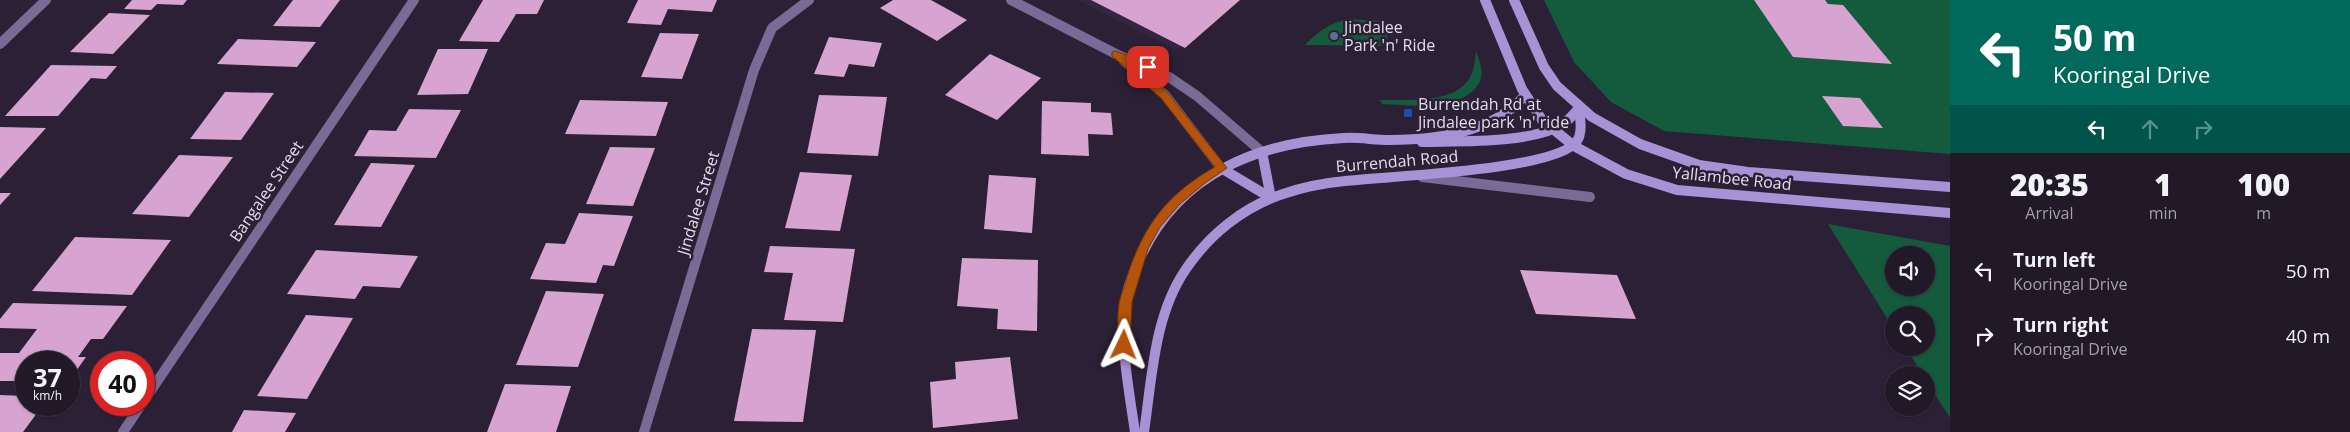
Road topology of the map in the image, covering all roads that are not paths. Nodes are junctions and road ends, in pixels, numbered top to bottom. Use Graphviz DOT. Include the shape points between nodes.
graph roads {
  1 [pos="46,0"];
  2 [pos="414,0"];
  3 [pos="809,0"];
  4 [pos="1011,0"];
  5 [pos="1485,0"];
  6 [pos="1514,0"];
  7 [pos="0,44"];
  8 [pos="1116,54"];
  9 [pos="1184,87"];
  10 [pos="1165,95"];
  11 [pos="1525,95"];
  12 [pos="1579,108"];
  13 [pos="1551,129"];
  14 [pos="1396,140"];
  15 [pos="1574,146"];
  16 [pos="1262,152"];
  17 [pos="1221,168"];
  18 [pos="1414,176"];
  19 [pos="1950,187"];
  20 [pos="1590,197"];
  21 [pos="1271,198"];
  22 [pos="1950,214"];
  23 [pos="155,385"];
  24 [pos="134,416"];
  25 [pos="123,432"];
  26 [pos="644,432"];
  27 [pos="1135,432"];
  28 [pos="1144,432"];
  1 -- 7 [label="street"];
  2 -- 23 [label="street, Bangalee Street"];
  3 -- 26 [label="street, Jindalee Street" via="772,28 754,70"];
  4 -- 8 [label="street"];
  5 -- 11 [label="street, Yallambee Road"];
  6 -- 12 [label="street, Yallambee Road" via="1544,68"];
  8 -- 9 [label="street" via="1155,70"];
  8 -- 10 [label="street"];
  9 -- 10 [label="street"];
  9 -- 16 [label="street"];
  10 -- 17 [label="street"];
  11 -- 13 [label="street, Yallambee Road"];
  11 -- 14 [label="street" via="1514,109 1497,120 1457,131"];
  12 -- 13 [label="street, Burrendah Road" via="1571,118"];
  12 -- 15 [label="street" via="1581,127"];
  12 -- 19 [label="street, Yallambee Road" via="1614,132 1699,165 1748,172"];
  13 -- 14 [label="street, Burrendah Road" via="1473,141"];
  13 -- 15 [label="street, Yallambee Road"];
  14 -- 16 [label="street" via="1314,140"];
  15 -- 18 [label="street, Burrendah Road" via="1558,154 1525,161"];
  15 -- 22 [label="street, Yallambee Road" via="1626,174 1677,190"];
  16 -- 17 [label="street"];
  16 -- 21 [label="street"];
  17 -- 21 [label="street"];
  17 -- 27 [label="street" via="1176,201 1156,224 1142,248 1132,277 1126,302 1124,345"];
  18 -- 20 [label="street"];
  18 -- 21 [label="street, Burrendah Road" via="1330,181"];
  21 -- 28 [label="street, Burrendah Road" via="1234,218 1215,233 1182,273 1161,325"];
  24 -- 25 [label="street"];
}
